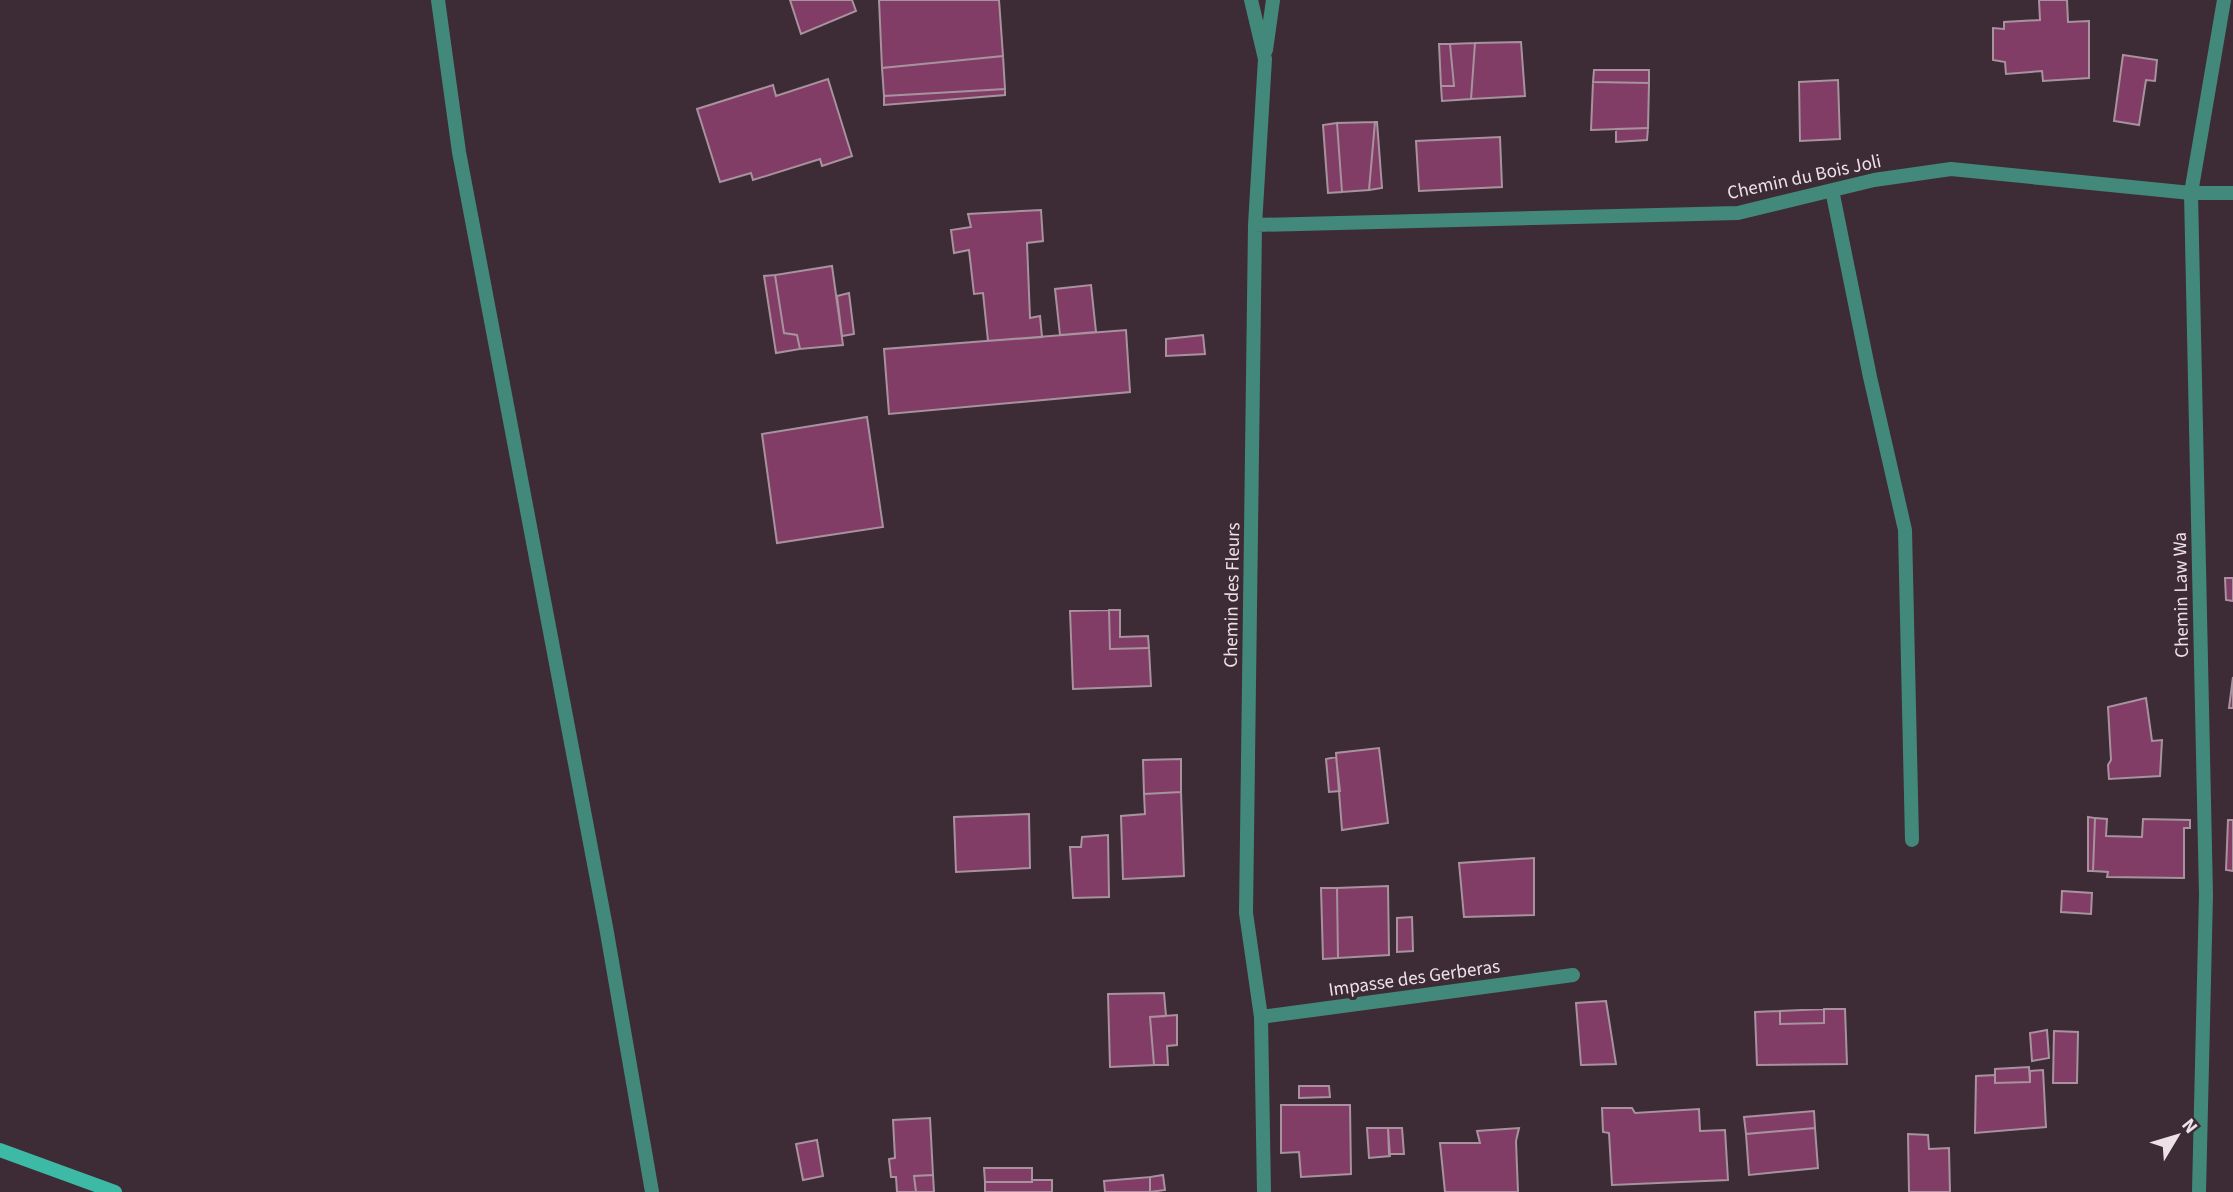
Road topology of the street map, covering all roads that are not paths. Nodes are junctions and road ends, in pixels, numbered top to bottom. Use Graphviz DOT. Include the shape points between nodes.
graph roads {
  1 [pos="438,0"];
  2 [pos="1251,0"];
  3 [pos="1273,0"];
  4 [pos="2224,0"];
  5 [pos="1265,59"];
  6 [pos="1832,190"];
  7 [pos="2191,193"];
  8 [pos="2233,193"];
  9 [pos="1255,225"];
  10 [pos="1912,840"];
  11 [pos="1573,975"];
  12 [pos="1261,1017"];
  13 [pos="0,1150"];
  14 [pos="115,1192"];
  15 [pos="652,1192"];
  16 [pos="1264,1192"];
  17 [pos="2199,1192"];
  1 -- 15 [label="street" via="459,152"];
  2 -- 5 [label="street, Chemin des Fleurs"];
  3 -- 5 [label="street"];
  4 -- 7 [label="street, Chemin Law Wa"];
  5 -- 9 [label="street, Chemin des Fleurs"];
  6 -- 7 [label="street, Chemin du Bois Joli" via="1951,169"];
  6 -- 9 [label="street, Chemin du Bois Joli" via="1738,213"];
  6 -- 10 [label="street" via="1905,530"];
  7 -- 8 [label="street, Chemin du Bois Joli"];
  7 -- 17 [label="street, Chemin Law Wa" via="2206,895"];
  9 -- 12 [label="street, Chemin des Fleurs" via="1246,913"];
  11 -- 12 [label="street, Impasse des Gerberas"];
  12 -- 16 [label="street, Chemin des Fleurs"];
  13 -- 14 [label="main road"];
}
